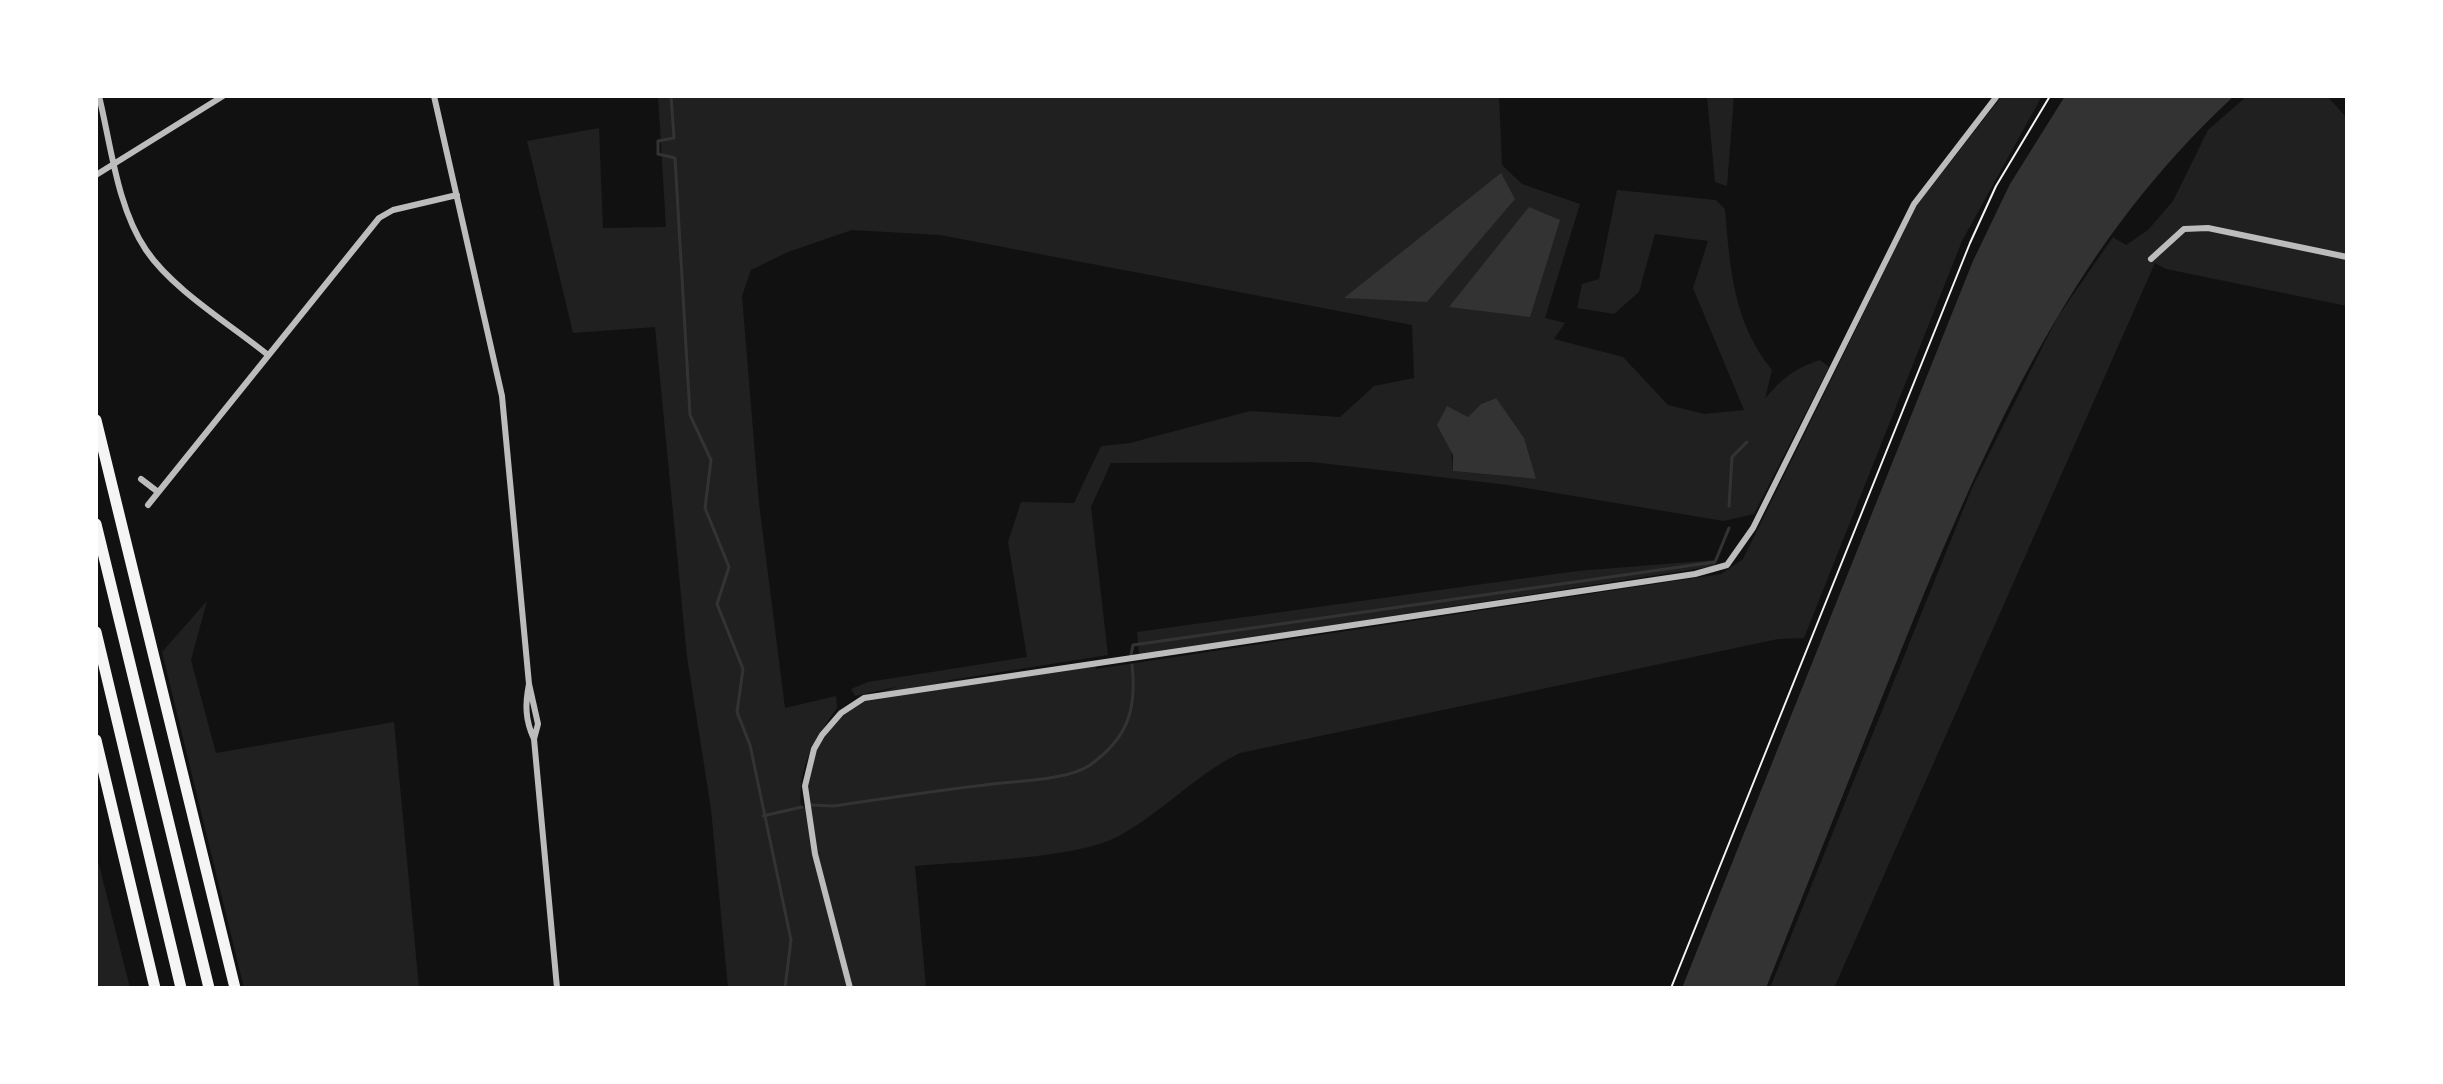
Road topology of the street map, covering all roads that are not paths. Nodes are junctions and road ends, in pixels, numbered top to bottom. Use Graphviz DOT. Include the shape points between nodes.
graph roads {
  1 [pos="99,96"];
  2 [pos="223,96"];
  3 [pos="434,96"];
  4 [pos="1997,96"];
  5 [pos="115,163"];
  6 [pos="96,175"];
  7 [pos="457,195"];
  8 [pos="2347,257"];
  9 [pos="2151,259"];
  10 [pos="268,355"];
  11 [pos="96,420"];
  12 [pos="141,479"];
  13 [pos="158,492"];
  14 [pos="148,505"];
  15 [pos="96,524"];
  16 [pos="96,632"];
  17 [pos="96,740"];
  18 [pos="155,988"];
  19 [pos="181,988"];
  20 [pos="209,988"];
  21 [pos="235,988"];
  22 [pos="557,988"];
  23 [pos="850,988"];
  1 -- 5 [label="street"];
  2 -- 5 [label="street"];
  3 -- 7 [label="street"];
  4 -- 23 [label="street" via="1914,204 1753,528 1727,565 1695,574 864,698 841,713 814,749 805,786 815,854"];
  5 -- 6 [label="street"];
  5 -- 10 [label="street" via="131,224 146,251"];
  7 -- 10 [label="street" via="379,218"];
  7 -- 22 [label="street" via="502,396 529,684 525,702 534,739"];
  8 -- 9 [label="street" via="2208,228 2184,229"];
  10 -- 13 [label="street"];
  11 -- 21 [label="highway"];
  12 -- 13 [label="street"];
  13 -- 14 [label="street"];
  15 -- 20 [label="highway"];
  16 -- 19 [label="highway"];
  17 -- 18 [label="highway"];
}
